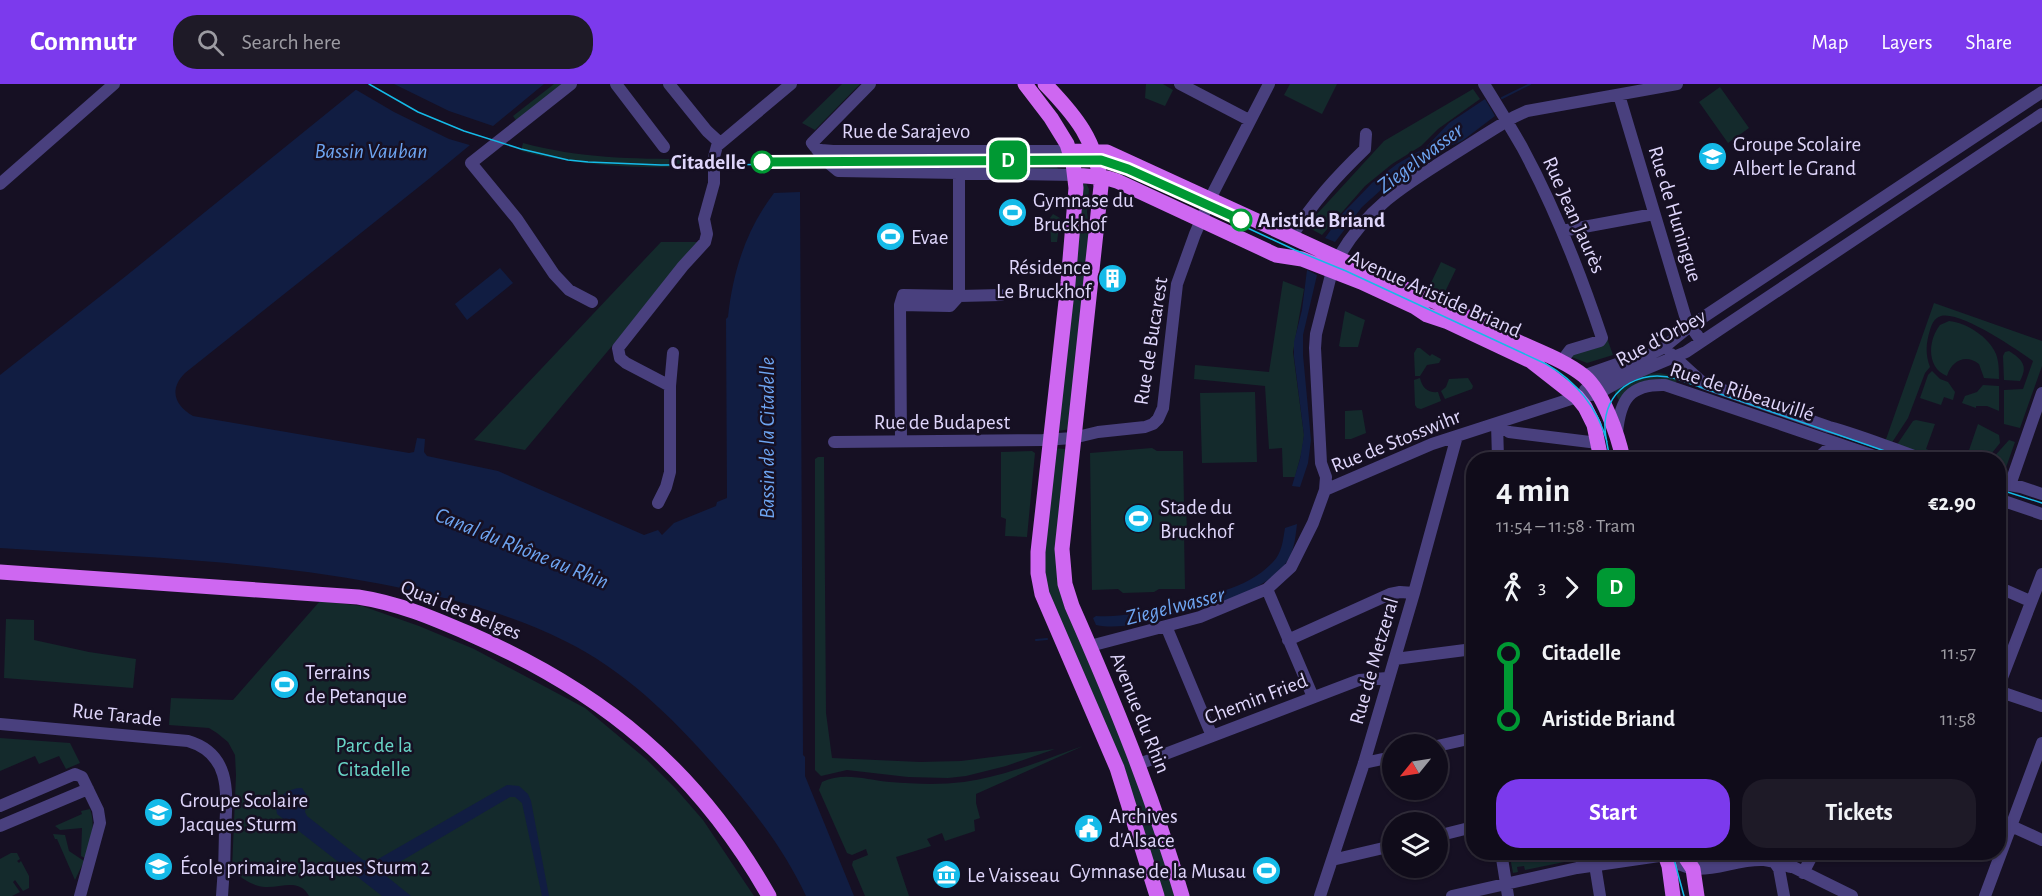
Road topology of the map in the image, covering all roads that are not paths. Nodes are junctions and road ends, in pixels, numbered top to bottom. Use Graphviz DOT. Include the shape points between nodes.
graph roads {
  1 [pos="114,84"];
  2 [pos="571,84"];
  3 [pos="616,84"];
  4 [pos="669,84"];
  5 [pos="791,84"];
  6 [pos="870,84"];
  7 [pos="1025,84"];
  8 [pos="1032,84"];
  9 [pos="1045,84"];
  10 [pos="1180,84"];
  11 [pos="1269,84"];
  12 [pos="1677,84"];
  13 [pos="1488,89"];
  14 [pos="2042,92"];
  15 [pos="1619,95"];
  16 [pos="2042,114"];
  17 [pos="1504,117"];
  18 [pos="1250,120"];
  19 [pos="1366,134"];
  20 [pos="719,142"];
  21 [pos="813,145"];
  22 [pos="664,147"];
  23 [pos="1088,152"];
  24 [pos="1931,166"];
  25 [pos="958,174"];
  26 [pos="1088,176"];
  27 [pos="1941,181"];
  28 [pos="0,184"];
  29 [pos="1210,199"];
  30 [pos="1654,214"];
  31 [pos="1201,220"];
  32 [pos="1562,231"];
  33 [pos="1292,236"];
  34 [pos="1807,248"];
  35 [pos="1335,264"];
  36 [pos="1818,264"];
  37 [pos="1001,295"];
  38 [pos="959,296"];
  39 [pos="591,302"];
  40 [pos="1690,326"];
  41 [pos="1701,341"];
  42 [pos="1663,348"];
  43 [pos="673,353"];
  44 [pos="1680,354"];
  45 [pos="1562,362"];
  46 [pos="1591,385"];
  47 [pos="670,386"];
  48 [pos="2042,393"];
  49 [pos="1577,396"];
  50 [pos="1497,423"];
  51 [pos="1617,433"];
  52 [pos="1457,436"];
  53 [pos="1073,438"];
  54 [pos="1050,440"];
  55 [pos="901,441"];
  56 [pos="834,442"];
  57 [pos="1598,443"];
  58 [pos="1834,443"];
  59 [pos="1498,452"];
  60 [pos="1600,452"];
  61 [pos="1621,452"];
  62 [pos="1824,452"];
  63 [pos="1862,452"];
  64 [pos="1901,452"];
  65 [pos="2006,479"];
  66 [pos="2006,485"];
  67 [pos="1325,490"];
  68 [pos="2042,494"];
  69 [pos="2006,502"];
  70 [pos="658,503"];
  71 [pos="2042,514"];
  72 [pos="0,572"];
  73 [pos="2042,574"];
  74 [pos="1267,589"];
  75 [pos="2006,591"];
  76 [pos="1414,593"];
  77 [pos="2030,602"];
  78 [pos="1166,626"];
  79 [pos="1288,639"];
  80 [pos="1090,646"];
  81 [pos="1466,650"];
  82 [pos="1395,659"];
  83 [pos="2006,667"];
  84 [pos="1388,678"];
  85 [pos="2006,692"];
  86 [pos="1313,698"];
  87 [pos="2042,706"];
  88 [pos="0,724"];
  89 [pos="1212,736"];
  90 [pos="1466,740"];
  91 [pos="2042,743"];
  92 [pos="1448,744"];
  93 [pos="1382,759"];
  94 [pos="1364,763"];
  95 [pos="1139,764"];
  96 [pos="88,789"];
  97 [pos="0,806"];
  98 [pos="2006,824"];
  99 [pos="0,826"];
  100 [pos="2011,826"];
  101 [pos="1466,829"];
  102 [pos="1448,833"];
  103 [pos="2006,839"];
  104 [pos="2042,840"];
  105 [pos="1382,848"];
  106 [pos="1332,860"];
  107 [pos="1502,860"];
  108 [pos="1630,860"];
  109 [pos="1667,860"];
  110 [pos="1686,860"];
  111 [pos="1769,860"];
  112 [pos="1781,860"];
  113 [pos="1806,860"];
  114 [pos="1998,860"];
  115 [pos="1595,866"];
  116 [pos="1797,870"];
  117 [pos="1507,890"];
  118 [pos="1783,891"];
  119 [pos="80,896"];
  120 [pos="222,896"];
  121 [pos="769,896"];
  122 [pos="1157,896"];
  123 [pos="1182,896"];
  124 [pos="1320,896"];
  125 [pos="1452,896"];
  126 [pos="1600,896"];
  127 [pos="1673,896"];
  128 [pos="1696,896"];
  129 [pos="1852,896"];
  130 [pos="1985,896"];
  1 -- 28 [label="street"];
  2 -- 39 [label="street" via="471,163 517,219 554,274 569,290"];
  3 -- 22 [label="street"];
  4 -- 20 [label="street"];
  5 -- 20 [label="street"];
  6 -- 21 [label="street"];
  7 -- 23 [label="main road, Avenue du Rhin" via="1051,118"];
  8 -- 23 [label="main road"];
  9 -- 23 [label="main road, Avenue du Rhin" via="1087,136"];
  10 -- 18 [label="street"];
  11 -- 18 [label="street"];
  12 -- 15 [label="street"];
  13 -- 17 [label="street, Rue Jean Jaurès"];
  14 -- 24 [label="street, Rue d'Orbey"];
  15 -- 17 [label="street"];
  15 -- 30 [label="street, Rue de Huningue"];
  16 -- 27 [label="street, Rue d'Orbey"];
  17 -- 32 [label="street, Rue Jean Jaurès"];
  17 -- 35 [label="street" via="1385,200 1364,220"];
  18 -- 29 [label="street"];
  19 -- 33 [label="street" via="1365,149 1316,200"];
  20 -- 47 [label="street" via="704,219 705,242 618,348 626,363"];
  21 -- 23 [label="street, Rue de Sarajevo" via="833,151"];
  21 -- 25 [label="street, Rue de Sarajevo" via="844,173"];
  23 -- 26 [label="main road, Avenue du Rhin"];
  23 -- 26 [label="main road, Avenue du Rhin"];
  23 -- 29 [label="main road, Avenue Aristide Briand"];
  24 -- 27 [label="street"];
  24 -- 34 [label="street, Rue d'Orbey"];
  25 -- 26 [label="street, Rue de Sarajevo"];
  25 -- 38 [label="street"];
  26 -- 31 [label="main road, Avenue Aristide Briand" via="1117,181"];
  26 -- 53 [label="main road, Avenue du Rhin" via="1100,198"];
  26 -- 54 [label="main road, Avenue du Rhin" via="1076,191"];
  27 -- 36 [label="street, Rue d'Orbey"];
  29 -- 31 [label="street"];
  29 -- 33 [label="main road, Avenue Aristide Briand"];
  30 -- 32 [label="street"];
  30 -- 40 [label="street, Rue de Huningue"];
  31 -- 35 [label="main road, Avenue Aristide Briand" via="1276,255"];
  31 -- 53 [label="street, Rue de Bucarest" via="1177,284 1163,408 1158,419 1145,427"];
  32 -- 45 [label="street, Rue Jean Jaurès" via="1602,338 1570,350"];
  33 -- 35 [label="main road, Avenue Aristide Briand"];
  34 -- 36 [label="street"];
  34 -- 40 [label="street, Rue d'Orbey"];
  35 -- 45 [label="main road, Avenue Aristide Briand" via="1435,300"];
  35 -- 49 [label="main road, Avenue Aristide Briand" via="1361,282 1427,315 1531,361"];
  35 -- 67 [label="street" via="1315,348"];
  36 -- 41 [label="street, Rue d'Orbey"];
  37 -- 38 [label="street"];
  38 -- 55 [label="street" via="950,306 900,305"];
  40 -- 41 [label="street, Rue de Huningue"];
  40 -- 42 [label="street, Rue d'Orbey"];
  41 -- 44 [label="street, Rue d'Orbey"];
  42 -- 44 [label="street, Rue de Ribeauvillé"];
  42 -- 46 [label="street, Rue d'Orbey"];
  43 -- 47 [label="street"];
  44 -- 46 [label="street, Rue d'Orbey" via="1629,376"];
  44 -- 64 [label="street, Rue de Ribeauvillé" via="1703,384"];
  45 -- 46 [label="main road, Avenue Aristide Briand"];
  46 -- 49 [label="street, Rue d'Orbey"];
  46 -- 51 [label="main road"];
  47 -- 70 [label="street" via="670,472"];
  48 -- 65 [label="street"];
  49 -- 50 [label="street, Rue de Stosswihr"];
  49 -- 57 [label="main road" via="1592,418"];
  50 -- 52 [label="street, Rue de Stosswihr"];
  50 -- 57 [label="street" via="1509,432"];
  50 -- 59 [label="street"];
  51 -- 58 [label="street, Rue de Ribeauvillé" via="1623,403 1629,394 1645,386 1665,385"];
  51 -- 61 [label="main road"];
  52 -- 67 [label="street, Rue de Stosswihr"];
  52 -- 76 [label="street, Rue de Metzeral"];
  53 -- 54 [label="street"];
  53 -- 80 [label="main road, Avenue du Rhin" via="1062,569 1072,606"];
  54 -- 55 [label="street, Rue de Budapest"];
  54 -- 122 [label="main road, Avenue du Rhin" via="1038,552 1042,594 1117,768"];
  55 -- 56 [label="street, Rue de Budapest"];
  57 -- 60 [label="main road"];
  58 -- 62 [label="street"];
  58 -- 63 [label="street, Rue de Ribeauvillé"];
  66 -- 68 [label="street"];
  67 -- 74 [label="street, Rue de Stosswihr" via="1291,567"];
  69 -- 71 [label="street"];
  72 -- 121 [label="main road, Quai des Belges" via="358,597 433,617 533,663 622,721 707,804"];
  73 -- 77 [label="street"];
  74 -- 78 [label="street, Rue de Stosswihr" via="1200,617"];
  74 -- 79 [label="street"];
  75 -- 77 [label="street"];
  76 -- 79 [label="street" via="1390,594"];
  76 -- 82 [label="street, Rue de Metzeral"];
  77 -- 83 [label="street"];
  78 -- 80 [label="street, Rue de Stosswihr"];
  78 -- 89 [label="street"];
  79 -- 86 [label="street"];
  80 -- 95 [label="main road, Avenue du Rhin"];
  81 -- 82 [label="street"];
  82 -- 84 [label="street, Rue de Metzeral"];
  84 -- 86 [label="street, Chemin Fried" via="1359,680"];
  84 -- 94 [label="street, Rue de Metzeral"];
  85 -- 87 [label="street"];
  86 -- 89 [label="street, Chemin Fried"];
  88 -- 120 [label="street, Rue Tarade" via="188,741 204,748 220,766 227,792"];
  89 -- 95 [label="street, Chemin Fried"];
  90 -- 92 [label="street"];
  91 -- 100 [label="street"];
  93 -- 94 [label="street"];
  94 -- 106 [label="street, Rue de Metzeral"];
  95 -- 123 [label="main road, Avenue du Rhin"];
  96 -- 97 [label="street" via="82,777 75,774"];
  96 -- 99 [label="street"];
  96 -- 119 [label="street" via="100,817 100,828"];
  98 -- 100 [label="street"];
  100 -- 103 [label="street"];
  100 -- 104 [label="street"];
  101 -- 102 [label="street"];
  105 -- 106 [label="street"];
  106 -- 124 [label="street, Rue de Metzeral"];
  107 -- 117 [label="street"];
  108 -- 115 [label="street"];
  109 -- 127 [label="main road"];
  110 -- 128 [label="main road"];
  111 -- 118 [label="street" via="1779,869"];
  112 -- 116 [label="street"];
  113 -- 116 [label="street"];
  114 -- 130 [label="street"];
  115 -- 117 [label="street"];
  115 -- 126 [label="street"];
  116 -- 118 [label="street"];
  116 -- 129 [label="street"];
  117 -- 125 [label="street"];
}
